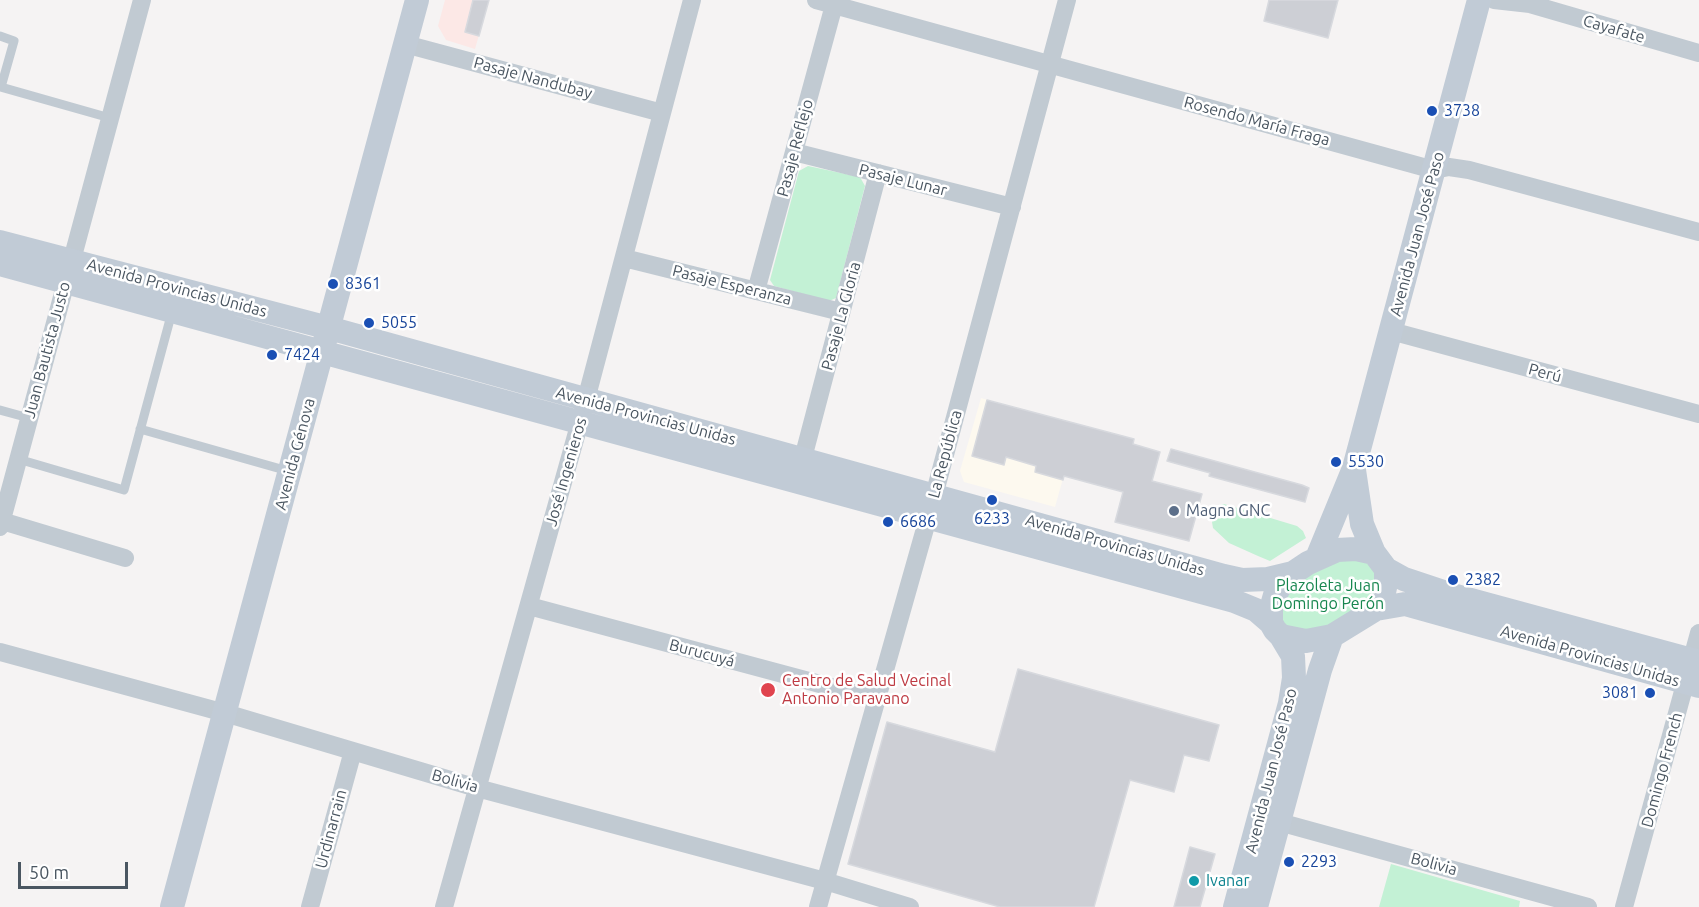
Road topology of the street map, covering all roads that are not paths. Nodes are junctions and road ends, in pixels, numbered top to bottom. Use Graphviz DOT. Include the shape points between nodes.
graph roads {
  1 [pos="142,0"];
  2 [pos="417,0"];
  3 [pos="692,0"];
  4 [pos="816,0"];
  5 [pos="1067,0"];
  6 [pos="1479,0"];
  7 [pos="1494,0"];
  8 [pos="834,5"];
  9 [pos="878,8"];
  10 [pos="0,36"];
  11 [pos="405,44"];
  12 [pos="1699,53"];
  13 [pos="1050,64"];
  14 [pos="662,113"];
  15 [pos="110,118"];
  16 [pos="794,152"];
  17 [pos="1434,170"];
  18 [pos="878,173"];
  19 [pos="1012,207"];
  20 [pos="1699,232"];
  21 [pos="0,242"];
  22 [pos="624,258"];
  23 [pos="0,264"];
  24 [pos="69,271"];
  25 [pos="756,291"];
  26 [pos="172,310"];
  27 [pos="841,312"];
  28 [pos="329,328"];
  29 [pos="1391,331"];
  30 [pos="323,352"];
  31 [pos="586,400"];
  32 [pos="0,410"];
  33 [pos="1699,414"];
  34 [pos="29,418"];
  35 [pos="579,423"];
  36 [pos="140,429"];
  37 [pos="803,458"];
  38 [pos="18,459"];
  39 [pos="1354,468"];
  40 [pos="291,471"];
  41 [pos="931,507"];
  42 [pos="1,524"];
  43 [pos="125,558"];
  44 [pos="1317,558"];
  45 [pos="1380,561"];
  46 [pos="1293,573"];
  47 [pos="529,606"];
  48 [pos="1376,609"];
  49 [pos="1276,630"];
  50 [pos="1699,633"];
  51 [pos="1332,636"];
  52 [pos="0,652"];
  53 [pos="1694,672"];
  54 [pos="876,699"];
  55 [pos="225,713"];
  56 [pos="352,751"];
  57 [pos="477,788"];
  58 [pos="1280,822"];
  59 [pos="825,881"];
  60 [pos="172,907"];
  61 [pos="310,907"];
  62 [pos="444,907"];
  63 [pos="818,907"];
  64 [pos="910,907"];
  65 [pos="1235,907"];
  66 [pos="1256,907"];
  67 [pos="1588,907"];
  68 [pos="1624,907"];
  1 -- 15 [label="street, Juan Bautista Justo"];
  2 -- 11 [label="main road, Avenida Génova"];
  3 -- 14 [label="street, José Ingenieros"];
  4 -- 8 [label="street, Rosendo María Fraga"];
  5 -- 13 [label="street, La República"];
  6 -- 17 [label="main road, Avenida Juan José Paso"];
  7 -- 12 [label="street, Cayafate" via="1530,4"];
  8 -- 9 [label="street, Rosendo María Fraga"];
  8 -- 16 [label="street, Pasaje Reflejo"];
  9 -- 13 [label="street, Rosendo María Fraga"];
  10 -- 15 [label="lane" via="14,41 1,87"];
  11 -- 14 [label="street, Pasaje Nandubay"];
  11 -- 28 [label="main road, Avenida Génova"];
  13 -- 17 [label="street, Rosendo María Fraga"];
  13 -- 19 [label="street, La República"];
  14 -- 22 [label="street, José Ingenieros"];
  15 -- 24 [label="street, Juan Bautista Justo"];
  16 -- 18 [label="street, Pasaje Lunar"];
  16 -- 25 [label="street, Pasaje Reflejo"];
  17 -- 20 [label="street, Rosendo María Fraga" via="1469,170"];
  17 -- 29 [label="main road, Avenida Juan José Paso"];
  18 -- 19 [label="street, Pasaje Lunar"];
  18 -- 27 [label="street, Pasaje La Gloria"];
  19 -- 41 [label="street, La República"];
  21 -- 24 [label="main road, Avenida Provincias Unidas"];
  22 -- 25 [label="street, Pasaje Esperanza"];
  22 -- 31 [label="street, José Ingenieros"];
  23 -- 24 [label="main road, Avenida Provincias Unidas"];
  24 -- 26 [label="main road, Avenida Provincias Unidas"];
  24 -- 28 [label="main road, Avenida Provincias Unidas"];
  24 -- 34 [label="street, Juan Bautista Justo"];
  25 -- 27 [label="street, Pasaje Esperanza"];
  26 -- 30 [label="main road, Avenida Provincias Unidas"];
  26 -- 36 [label="lane"];
  27 -- 37 [label="street, Pasaje La Gloria"];
  28 -- 30 [label="main road, Avenida Génova"];
  28 -- 31 [label="main road, Avenida Provincias Unidas"];
  29 -- 33 [label="street, Perú"];
  29 -- 39 [label="main road, Avenida Juan José Paso"];
  30 -- 35 [label="main road, Avenida Provincias Unidas"];
  30 -- 40 [label="main road, Avenida Génova"];
  31 -- 35 [label="street, José Ingenieros"];
  31 -- 37 [label="main road, Avenida Provincias Unidas"];
  32 -- 34 [label="lane"];
  34 -- 38 [label="street, Juan Bautista Justo"];
  35 -- 41 [label="main road, Avenida Provincias Unidas"];
  35 -- 47 [label="street, José Ingenieros"];
  36 -- 38 [label="lane" via="124,490"];
  36 -- 40 [label="lane"];
  37 -- 41 [label="main road, Avenida Provincias Unidas"];
  38 -- 42 [label="street, Juan Bautista Justo"];
  39 -- 44 [label="main road, Avenida Juan José Paso"];
  39 -- 45 [label="main road, Avenida Juan José Paso" via="1362,524"];
  40 -- 55 [label="main road, Avenida Génova"];
  41 -- 46 [label="main road, Avenida Provincias Unidas" via="1242,580"];
  41 -- 49 [label="main road, Avenida Provincias Unidas" via="1234,601 1256,610"];
  41 -- 54 [label="street, La República"];
  42 -- 43 [label="street"];
  44 -- 45 [label="main road" via="1337,550 1356,549"];
  44 -- 46 [label="main road"];
  45 -- 48 [label="main road" via="1386,583"];
  45 -- 53 [label="main road, Avenida Provincias Unidas" via="1404,579"];
  46 -- 49 [label="main road" via="1275,595 1271,609"];
  47 -- 54 [label="street, Burucuyá"];
  47 -- 57 [label="street, José Ingenieros"];
  48 -- 51 [label="main road"];
  48 -- 53 [label="main road, Avenida Provincias Unidas" via="1405,604"];
  49 -- 51 [label="main road" via="1306,641"];
  49 -- 65 [label="main road, Avenida Juan José Paso" via="1293,656 1294,678"];
  50 -- 53 [label="street, Domingo French"];
  51 -- 58 [label="main road, Avenida Juan José Paso"];
  52 -- 55 [label="street, Bolivia"];
  53 -- 68 [label="street, Domingo French"];
  54 -- 59 [label="street, La República"];
  55 -- 56 [label="street, Bolivia"];
  55 -- 60 [label="main road, Avenida Génova"];
  56 -- 57 [label="street, Bolivia"];
  56 -- 61 [label="street, Urdinarrain"];
  57 -- 59 [label="street, Bolivia"];
  57 -- 62 [label="street, José Ingenieros"];
  58 -- 66 [label="main road, Avenida Juan José Paso"];
  58 -- 67 [label="street, Bolivia"];
  59 -- 63 [label="street, La República"];
  59 -- 64 [label="street, Bolivia"];
}
